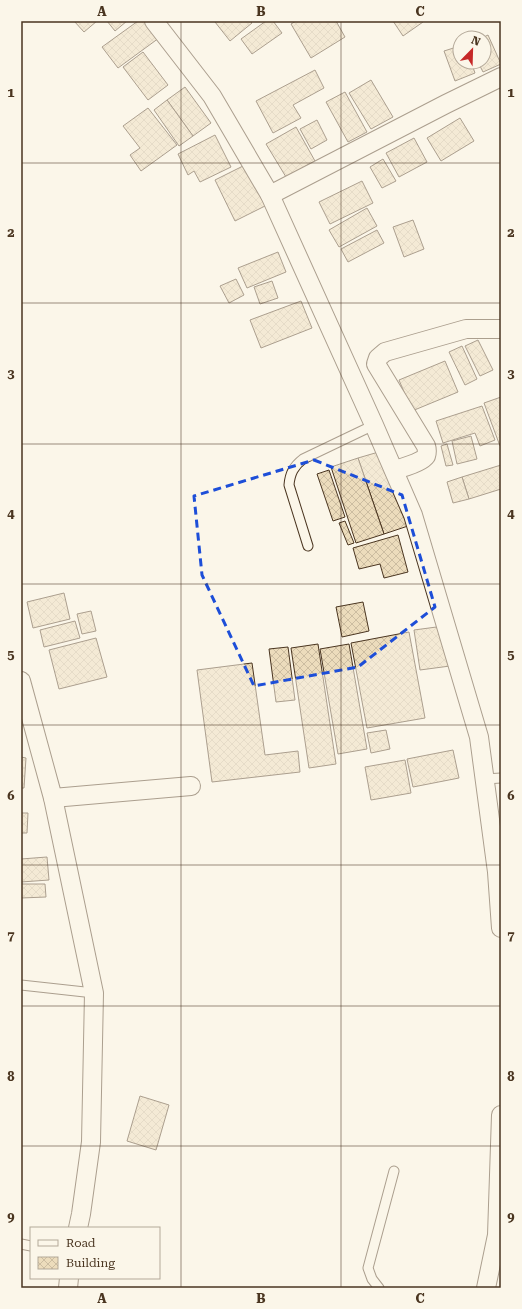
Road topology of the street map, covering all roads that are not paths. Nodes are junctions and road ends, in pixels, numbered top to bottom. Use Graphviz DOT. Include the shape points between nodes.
graph roads {
  1 [pos="154,21"];
  2 [pos="501,78"];
  3 [pos="270,195"];
  4 [pos="501,329"];
  5 [pos="374,425"];
  6 [pos="394,470"];
  7 [pos="308,546"];
  8 [pos="21,681"];
  9 [pos="493,778"];
  10 [pos="191,786"];
  11 [pos="53,798"];
  12 [pos="501,928"];
  13 [pos="21,985"];
  14 [pos="94,993"];
  15 [pos="501,1115"];
  16 [pos="394,1171"];
  17 [pos="78,1227"];
  18 [pos="499,1235"];
  19 [pos="379,1288"];
  20 [pos="486,1288"];
  1 -- 3 [label="street" via="212,96"];
  2 -- 3 [label="street"];
  3 -- 5 [label="street"];
  4 -- 6 [label="street" via="466,329 385,352 378,358 376,364 426,446 425,457"];
  5 -- 6 [label="street"];
  5 -- 7 [label="lane" via="303,459 295,466 289,485"];
  6 -- 9 [label="street" via="414,515"];
  8 -- 11 [label="street"];
  9 -- 12 [label="street"];
  10 -- 11 [label="street"];
  11 -- 14 [label="street"];
  13 -- 14 [label="lane"];
  14 -- 17 [label="street" via="91,1142"];
  15 -- 18 [label="street"];
  16 -- 19 [label="lane" via="368,1268"];
  18 -- 20 [label="street"];
}
